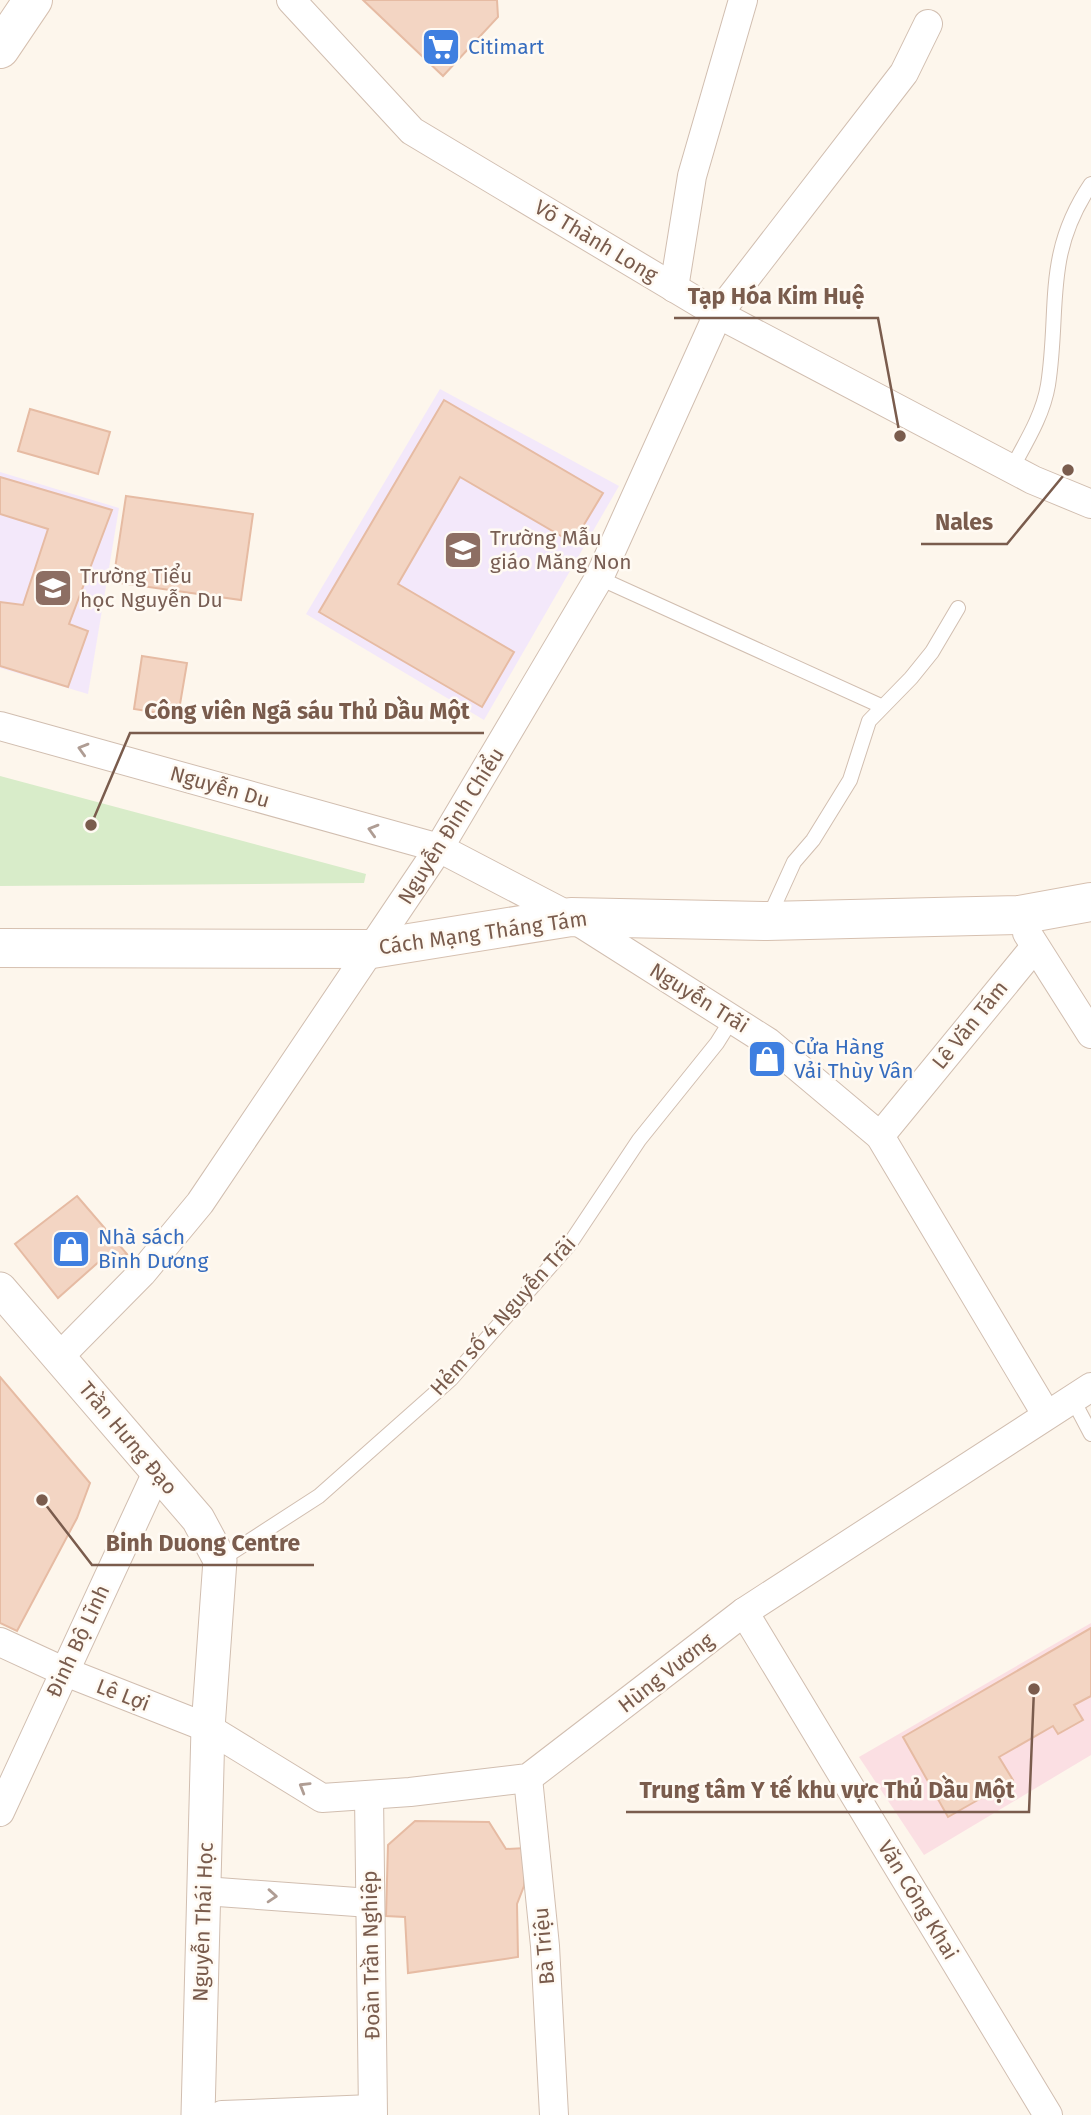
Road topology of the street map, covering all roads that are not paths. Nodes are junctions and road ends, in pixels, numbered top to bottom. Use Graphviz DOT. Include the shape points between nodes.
graph roads {
  1 [pos="33,0"];
  2 [pos="291,0"];
  3 [pos="743,0"];
  4 [pos="928,24"];
  5 [pos="0,48"];
  6 [pos="1091,184"];
  7 [pos="674,288"];
  8 [pos="718,314"];
  9 [pos="1012,468"];
  10 [pos="1091,504"];
  11 [pos="599,578"];
  12 [pos="958,608"];
  13 [pos="881,706"];
  14 [pos="0,726"];
  15 [pos="439,848"];
  16 [pos="1091,902"];
  17 [pos="571,917"];
  18 [pos="767,921"];
  19 [pos="1027,931"];
  20 [pos="0,948"];
  21 [pos="372,949"];
  22 [pos="732,1019"];
  23 [pos="1091,1034"];
  24 [pos="880,1136"];
  25 [pos="0,1289"];
  26 [pos="59,1357"];
  27 [pos="1081,1392"];
  28 [pos="1046,1414"];
  29 [pos="1091,1434"];
  30 [pos="158,1472"];
  31 [pos="220,1560"];
  32 [pos="744,1612"];
  33 [pos="0,1642"];
  34 [pos="63,1671"];
  35 [pos="208,1728"];
  36 [pos="527,1778"];
  37 [pos="369,1795"];
  38 [pos="0,1812"];
  39 [pos="204,1891"];
  40 [pos="370,1903"];
  41 [pos="373,2112"];
  42 [pos="198,2115"];
  43 [pos="222,2115"];
  44 [pos="554,2115"];
  45 [pos="1048,2115"];
  1 -- 5 [label="main road"];
  2 -- 7 [label="street, Võ Thành Long" via="412,131"];
  3 -- 7 [label="street" via="691,176"];
  4 -- 8 [label="street, Nguyễn Đình Chiểu" via="904,73"];
  6 -- 9 [label="lane" via="1076,206 1056,266 1049,376 1041,412"];
  7 -- 8 [label="street, Võ Thành Long"];
  8 -- 9 [label="street, Võ Thành Long"];
  8 -- 11 [label="street, Nguyễn Đình Chiểu"];
  9 -- 10 [label="street, Võ Thành Long"];
  11 -- 13 [label="lane"];
  11 -- 15 [label="street, Nguyễn Đình Chiểu"];
  12 -- 13 [label="lane" via="918,670"];
  13 -- 18 [label="lane" via="869,721 850,780 794,862"];
  15 -- 14 [label="street, Nguyễn Du, one-way"];
  15 -- 17 [label="street, Nguyễn Trãi"];
  15 -- 21 [label="street, Nguyễn Đình Chiểu"];
  16 -- 19 [label="main road, Cách Mạng Tháng Tám"];
  17 -- 18 [label="main road, Cách Mạng Tháng Tám"];
  17 -- 21 [label="main road, Cách Mạng Tháng Tám"];
  17 -- 22 [label="street, Nguyễn Trãi"];
  18 -- 19 [label="main road, Cách Mạng Tháng Tám"];
  19 -- 23 [label="street"];
  19 -- 24 [label="street, Lê Văn Tám"];
  20 -- 21 [label="main road, Cách Mạng Tháng Tám"];
  21 -- 26 [label="street, Nguyễn Đình Chiểu" via="200,1203 142,1273"];
  22 -- 24 [label="street, Nguyễn Trãi" via="768,1042"];
  22 -- 31 [label="lane, Hẻm số 4 Nguyễn Trãi" via="639,1140 569,1245 450,1379 319,1496"];
  24 -- 28 [label="street, Nguyễn Trãi"];
  25 -- 26 [label="street, Trần Hưng Đạo"];
  26 -- 30 [label="street, Trần Hưng Đạo"];
  27 -- 28 [label="street, Hùng Vương"];
  27 -- 29 [label="lane"];
  28 -- 32 [label="street, Hùng Vương"];
  30 -- 31 [label="street, Trần Hưng Đạo" via="198,1520"];
  30 -- 34 [label="street, Đinh Bộ Lĩnh"];
  31 -- 35 [label="street"];
  32 -- 36 [label="street, Hùng Vương"];
  32 -- 45 [label="street, Văn Công Khai"];
  33 -- 34 [label="street, Lê Lợi"];
  34 -- 35 [label="street, Lê Lợi"];
  34 -- 38 [label="street, Đinh Bộ Lĩnh"];
  37 -- 35 [label="street, one-way" via="322,1798"];
  35 -- 39 [label="street, Nguyễn Thái Học"];
  36 -- 37 [label="street"];
  36 -- 44 [label="street, Bà Triệu" via="545,1946"];
  37 -- 40 [label="street, Đoàn Trần Nghiệp"];
  39 -- 40 [label="street, one-way"];
  39 -- 42 [label="street, Nguyễn Thái Học"];
  40 -- 41 [label="street, Đoàn Trần Nghiệp"];
  41 -- 43 [label="street"];
}
